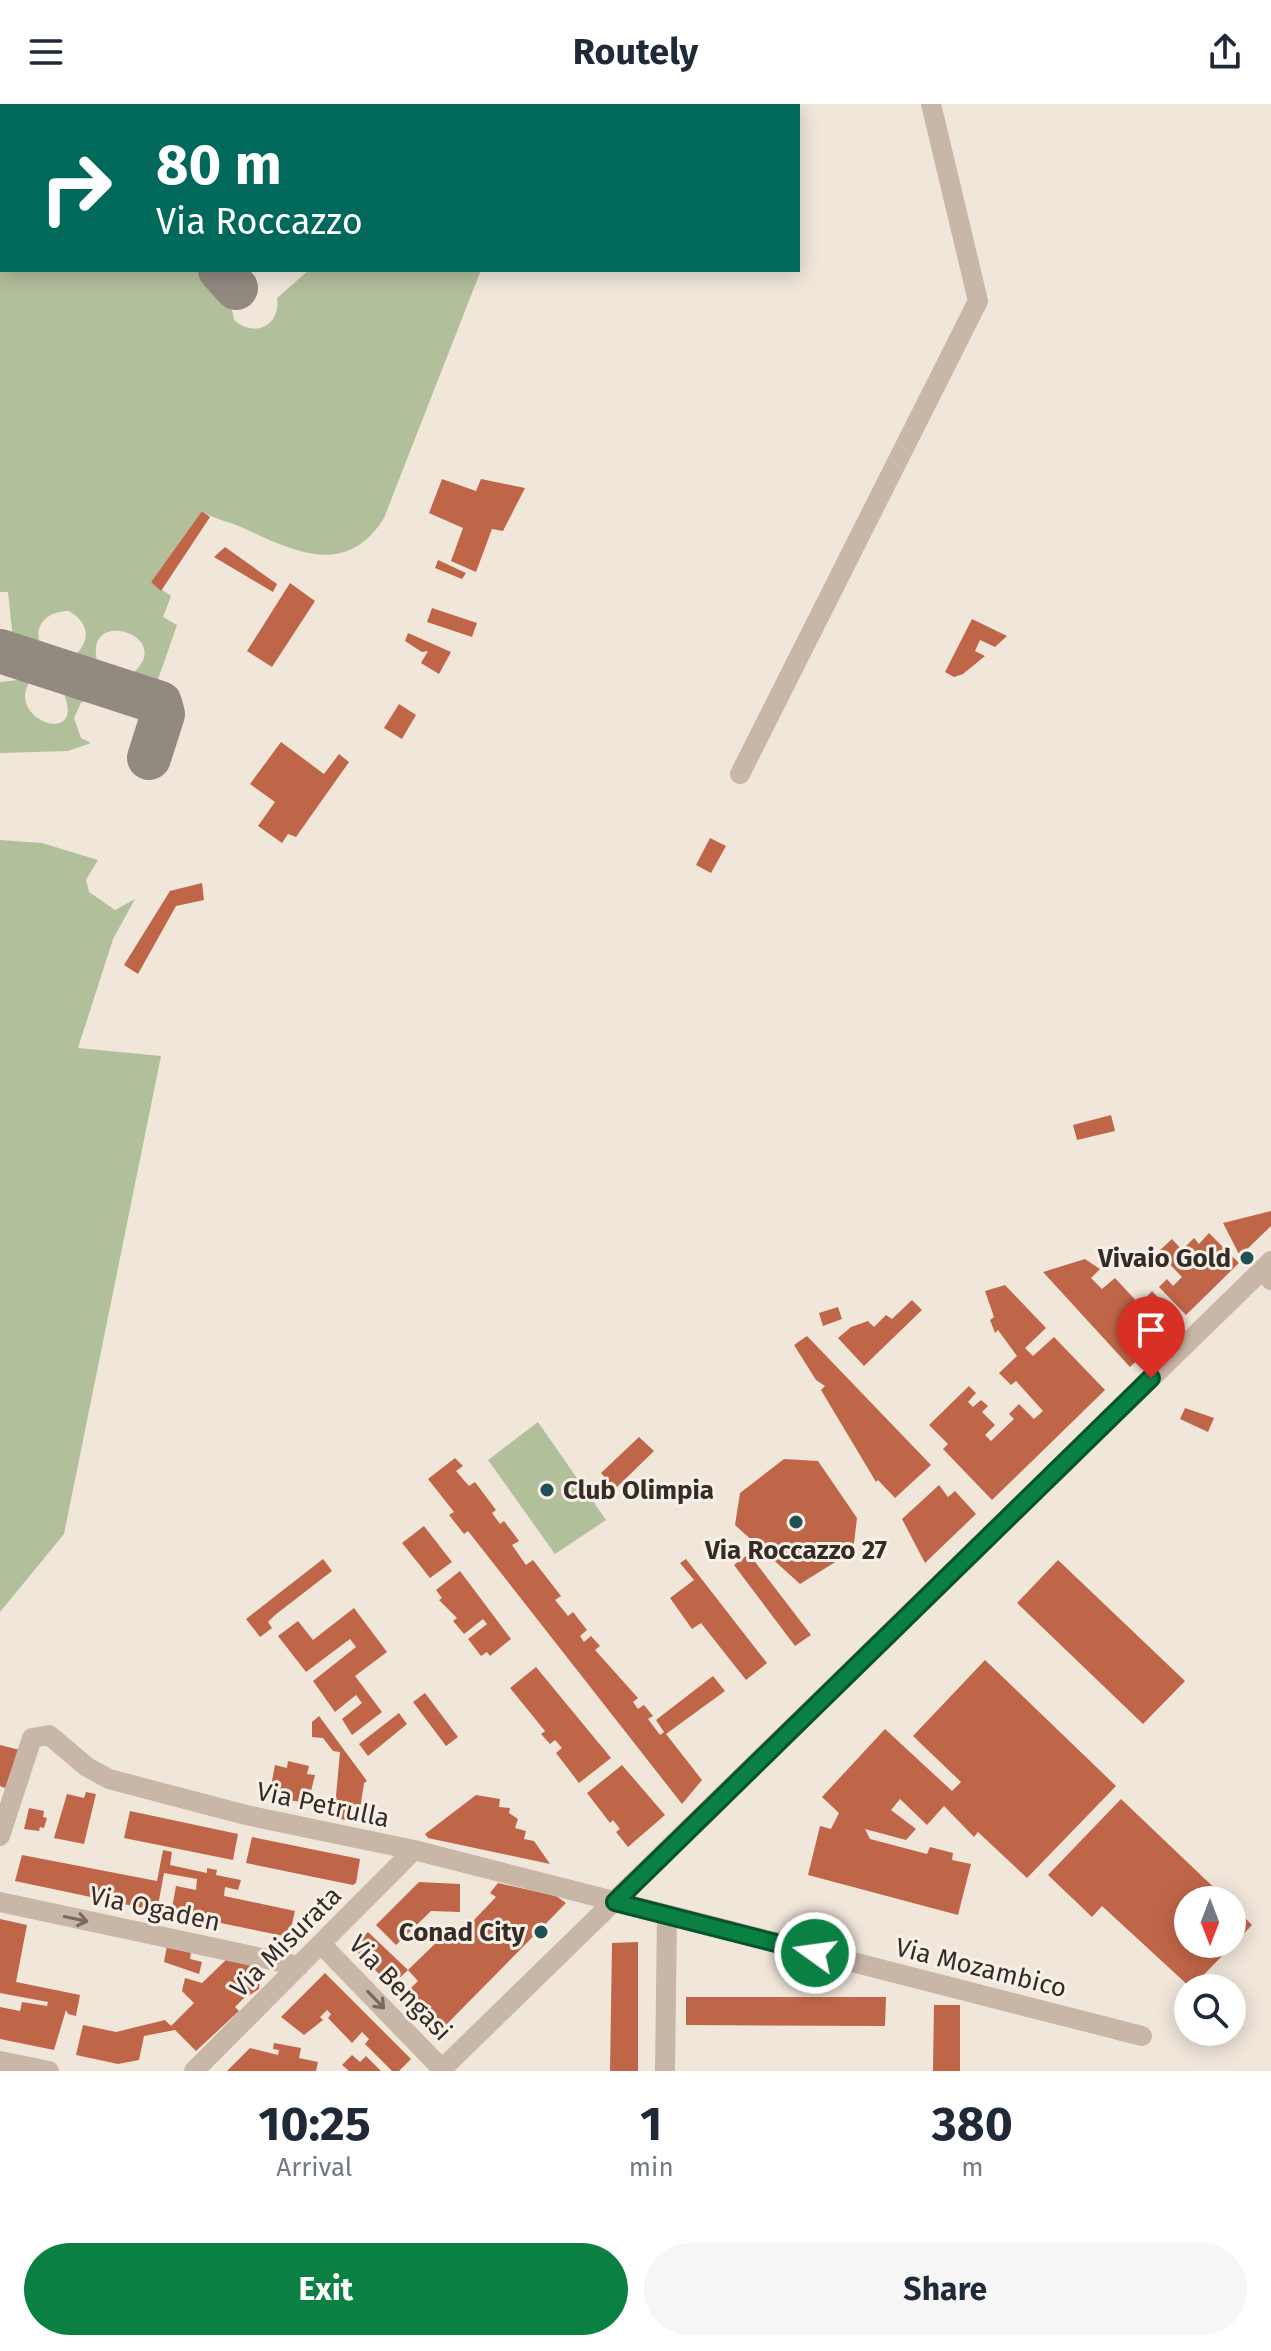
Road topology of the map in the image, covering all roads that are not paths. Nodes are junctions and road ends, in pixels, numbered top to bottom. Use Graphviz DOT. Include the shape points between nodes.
graph roads {
  1 [pos="931,104"];
  2 [pos="740,774"];
  3 [pos="1268,1270"];
  4 [pos="0,1836"];
  5 [pos="414,1850"];
  6 [pos="0,1902"];
  7 [pos="615,1902"];
  8 [pos="667,1915"];
  9 [pos="321,1944"];
  10 [pos="299,1966"];
  11 [pos="1142,2036"];
  12 [pos="0,2061"];
  13 [pos="441,2070"];
  14 [pos="49,2071"];
  15 [pos="194,2071"];
  16 [pos="665,2071"];
  1 -- 2 [label="street" via="978,301"];
  3 -- 7 [label="street"];
  4 -- 5 [label="street, Via Petrulla" via="32,1738 49,1735 109,1779 246,1815"];
  5 -- 7 [label="street, Via Petrulla"];
  5 -- 9 [label="street, Via Misurata"];
  6 -- 10 [label="street, Via Ogaden, one-way"];
  7 -- 8 [label="street, Via Mozambico"];
  7 -- 13 [label="street"];
  8 -- 11 [label="street, Via Mozambico"];
  8 -- 16 [label="street"];
  9 -- 10 [label="street, Via Misurata"];
  9 -- 13 [label="street, Via Bengasi, one-way"];
  10 -- 15 [label="street, Via Misurata"];
  12 -- 14 [label="street"];
}
